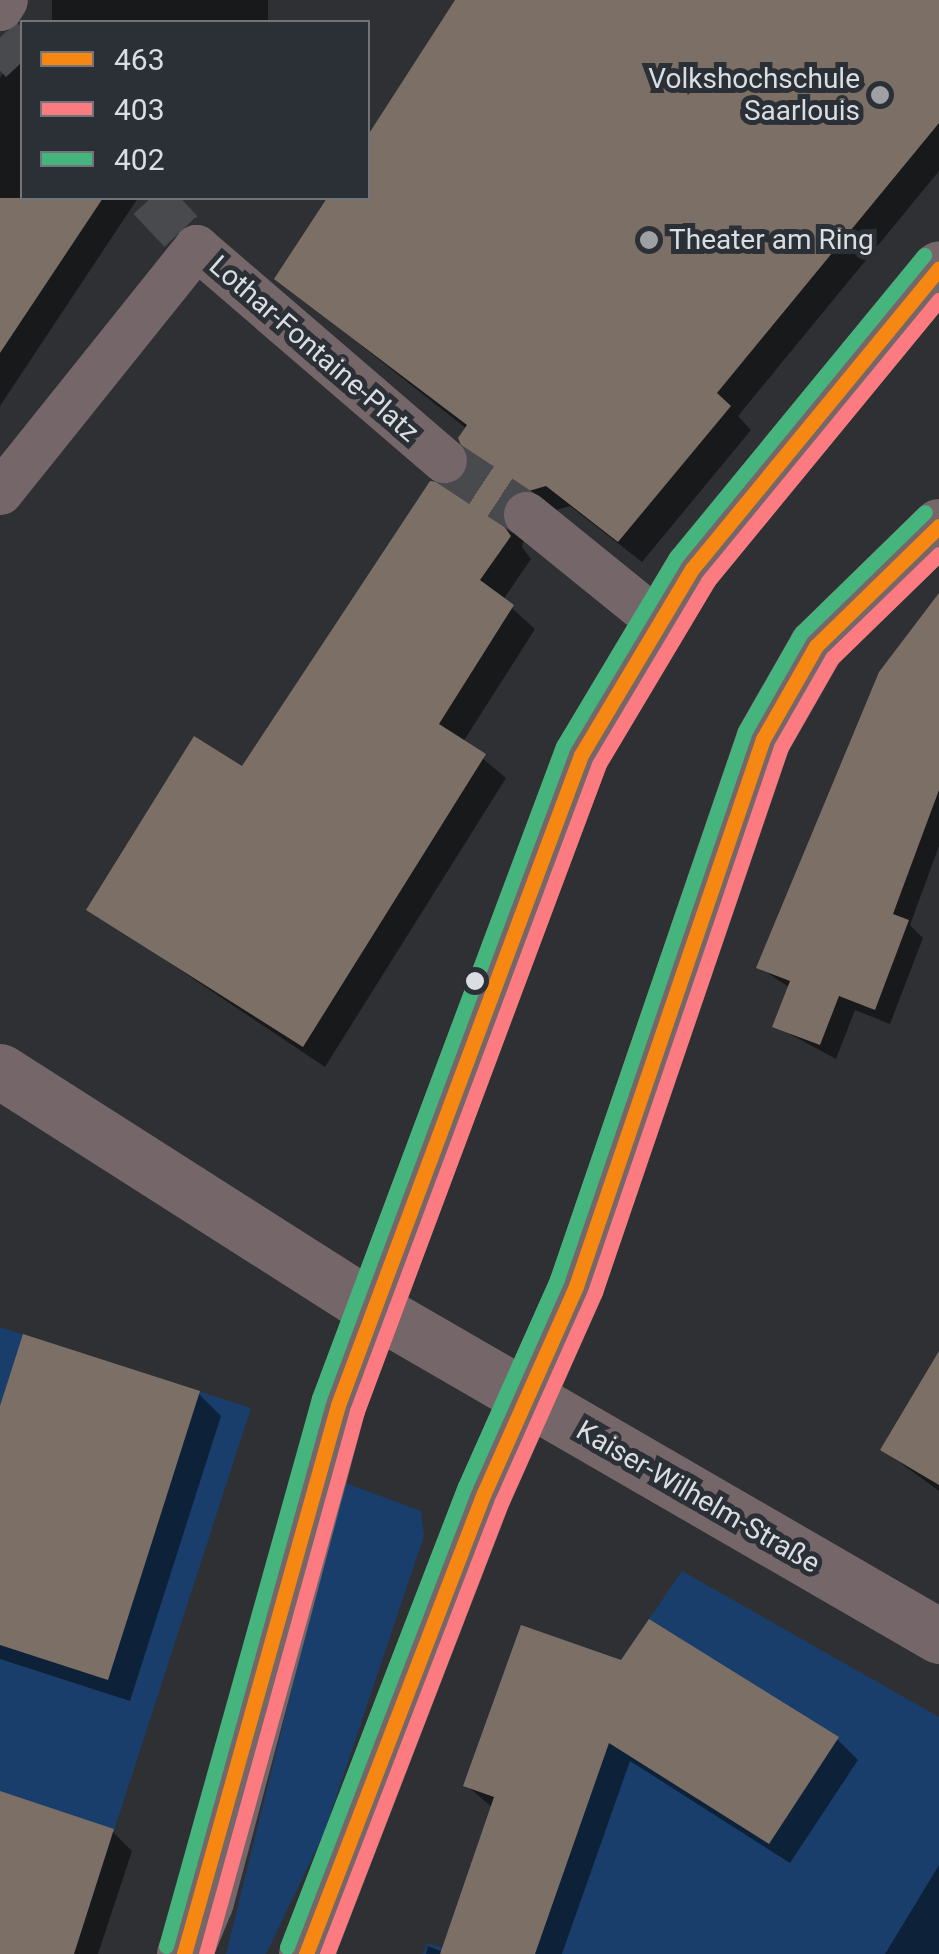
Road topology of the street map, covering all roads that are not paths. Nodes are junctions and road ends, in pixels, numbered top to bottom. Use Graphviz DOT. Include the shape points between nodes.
graph roads {
  1 [pos="5,0"];
  2 [pos="0,8"];
  3 [pos="939,268"];
  4 [pos="444,460"];
  5 [pos="0,492"];
  6 [pos="526,514"];
  7 [pos="939,526"];
  8 [pos="658,620"];
  9 [pos="0,1071"];
  10 [pos="372,1308"];
  11 [pos="524,1398"];
  12 [pos="939,1636"];
  13 [pos="184,1954"];
  14 [pos="306,1954"];
  1 -- 2 [label="street"];
  3 -- 8 [label="street"];
  4 -- 5 [label="street, Lothar-Fontaine-Platz" via="196,247"];
  6 -- 8 [label="street"];
  7 -- 11 [label="street" via="816,646 763,739 640,1110"];
  8 -- 10 [label="street" via="581,755"];
  9 -- 10 [label="street, Kaiser-Wilhelm-Straße"];
  10 -- 11 [label="street, Kaiser-Wilhelm-Straße"];
  10 -- 13 [label="street"];
  11 -- 12 [label="street, Kaiser-Wilhelm-Straße"];
  11 -- 14 [label="street"];
}
